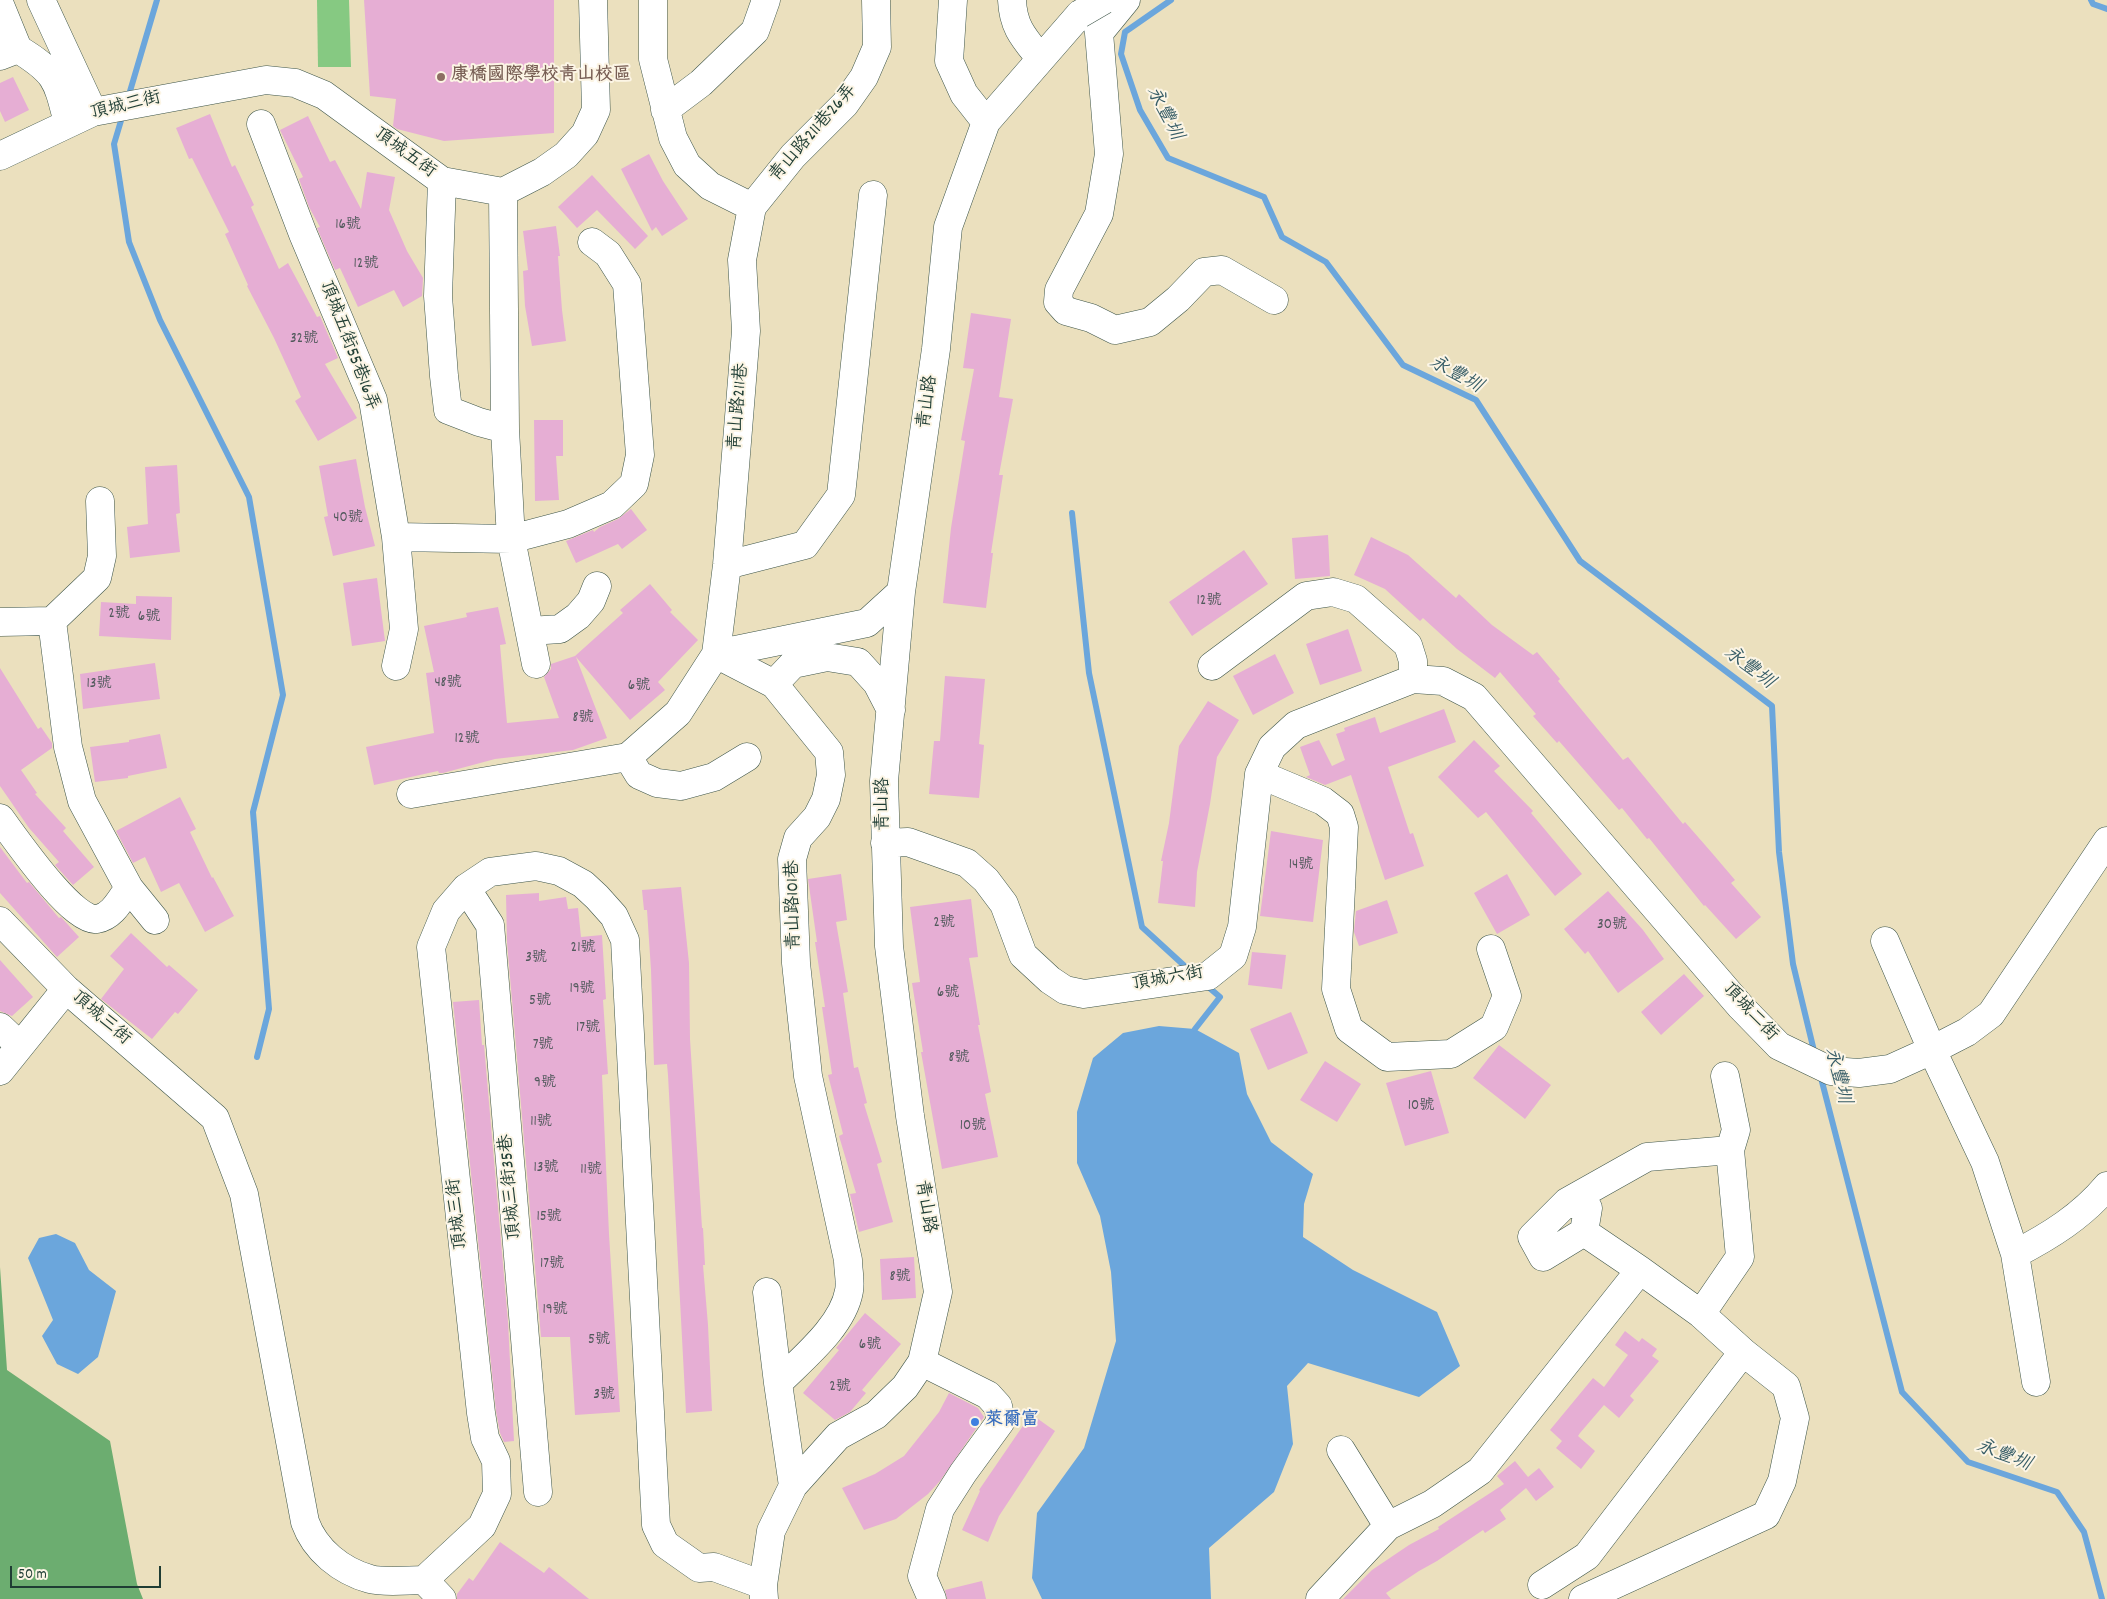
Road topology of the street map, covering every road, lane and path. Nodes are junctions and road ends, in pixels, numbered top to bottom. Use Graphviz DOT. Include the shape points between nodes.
graph roads {
  1 [pos="41,0"];
  2 [pos="593,0"];
  3 [pos="653,0"];
  4 [pos="766,0"];
  5 [pos="876,0"];
  6 [pos="952,0"];
  7 [pos="1012,0"];
  8 [pos="1104,0"];
  9 [pos="1126,0"];
  10 [pos="0,5"];
  11 [pos="1091,16"];
  12 [pos="9,52"];
  13 [pos="1040,58"];
  14 [pos="229,85"];
  15 [pos="102,110"];
  16 [pos="665,110"];
  17 [pos="986,122"];
  18 [pos="68,123"];
  19 [pos="261,124"];
  20 [pos="0,156"];
  21 [pos="442,181"];
  22 [pos="503,192"];
  23 [pos="873,195"];
  24 [pos="752,207"];
  25 [pos="592,242"];
  26 [pos="1274,300"];
  27 [pos="504,429"];
  28 [pos="100,500"];
  29 [pos="396,538"];
  30 [pos="511,539"];
  31 [pos="727,565"];
  32 [pos="597,586"];
  33 [pos="901,592"];
  34 [pos="52,621"];
  35 [pos="0,622"];
  36 [pos="530,631"];
  37 [pos="716,654"];
  38 [pos="536,664"];
  39 [pos="396,666"];
  40 [pos="1212,666"];
  41 [pos="1413,679"];
  42 [pos="774,684"];
  43 [pos="891,710"];
  44 [pos="628,757"];
  45 [pos="747,757"];
  46 [pos="1259,774"];
  47 [pos="411,794"];
  48 [pos="0,818"];
  49 [pos="2107,841"];
  50 [pos="885,844"];
  51 [pos="129,888"];
  52 [pos="466,888"];
  53 [pos="155,920"];
  54 [pos="0,921"];
  55 [pos="1885,941"];
  56 [pos="1491,949"];
  57 [pos="66,989"];
  58 [pos="0,1027"];
  59 [pos="20,1046"];
  60 [pos="1932,1050"];
  61 [pos="0,1071"];
  62 [pos="1725,1076"];
  63 [pos="1730,1150"];
  64 [pos="2107,1186"];
  65 [pos="1567,1202"];
  66 [pos="1584,1232"];
  67 [pos="2016,1254"];
  68 [pos="1640,1270"];
  69 [pos="766,1292"];
  70 [pos="1700,1314"];
  71 [pos="1743,1352"];
  72 [pos="922,1362"];
  73 [pos="2036,1382"];
  74 [pos="778,1383"];
  75 [pos="1341,1450"];
  76 [pos="794,1486"];
  77 [pos="538,1492"];
  78 [pos="1388,1526"];
  79 [pos="1542,1585"];
  80 [pos="433,1589"];
  81 [pos="764,1592"];
  82 [pos="932,1599"];
  83 [pos="1320,1599"];
  84 [pos="1583,1599"];
  1 -- 15 [label="street"];
  2 -- 22 [label="street" via="596,110 586,134 566,155 542,172"];
  3 -- 16 [label="street" via="653,59"];
  4 -- 16 [label="street" via="756,31 701,83"];
  5 -- 24 [label="street, 青山路211巷26弄" via="877,47 864,77"];
  6 -- 17 [label="street" via="948,61 964,94"];
  7 -- 13 [label="street" via="1012,16"];
  8 -- 11 [label="street, 青山路, bridge"];
  9 -- 11 [label="street"];
  10 -- 12 [label="street"];
  11 -- 13 [label="street, 青山路"];
  11 -- 26 [label="street" via="1110,154 1099,214 1060,290 1058,302 1066,311 1091,318 1115,330 1150,322 1204,272 1222,270"];
  12 -- 18 [label="street" via="44,65 59,86"];
  13 -- 17 [label="street, 青山路"];
  14 -- 15 [label="street, 頂城三街"];
  14 -- 21 [label="street, 頂城五街" via="266,80 295,82 324,95"];
  15 -- 18 [label="street, 頂城三街"];
  16 -- 24 [label="street" via="673,138 687,165 710,186"];
  17 -- 33 [label="street, 青山路" via="948,227 936,349"];
  18 -- 20 [label="street, 頂城三街"];
  19 -- 29 [label="street, 頂城五街55巷16弄" via="373,400"];
  21 -- 22 [label="street, 頂城五街"];
  21 -- 27 [label="street" via="438,296 448,410"];
  22 -- 27 [label="street"];
  23 -- 31 [label="street" via="841,495 805,545"];
  24 -- 31 [label="street, 青山路211巷" via="742,260 746,331"];
  25 -- 30 [label="street" via="608,254 627,284 640,455 634,484 612,505 568,524"];
  27 -- 30 [label="street"];
  28 -- 34 [label="street" via="102,556 97,578"];
  29 -- 30 [label="street"];
  29 -- 39 [label="street, 頂城五街55巷16弄" via="404,628"];
  30 -- 36 [label="street"];
  31 -- 37 [label="street, 青山路211巷"];
  32 -- 36 [label="street" via="592,601 560,629"];
  33 -- 37 [label="street" via="867,624"];
  33 -- 43 [label="street, 青山路"];
  34 -- 35 [label="street"];
  34 -- 51 [label="street" via="68,747 82,801"];
  36 -- 38 [label="street"];
  37 -- 42 [label="street, 青山路101巷"];
  37 -- 44 [label="street" via="678,713"];
  40 -- 41 [label="street" via="1306,596 1333,592 1356,599 1408,645 1413,661"];
  41 -- 46 [label="street, 頂城六街" via="1296,725 1272,747"];
  41 -- 60 [label="street, 頂城二街" via="1444,681 1474,697 1740,1007 1780,1046 1831,1070 1859,1073 1890,1068"];
  42 -- 43 [label="street" via="793,664 827,656 858,662 877,683"];
  42 -- 74 [label="street, 青山路101巷" via="829,752 831,775 826,799 817,817 798,838 792,859 796,963 808,1076 848,1260 850,1289 844,1309 822,1339"];
  43 -- 50 [label="street, 青山路" via="884,781"];
  44 -- 45 [label="street" via="639,775 657,783 681,786 714,777"];
  44 -- 47 [label="street"];
  46 -- 50 [label="street, 頂城六街" via="1242,927 1234,956 1208,976 1084,994 1065,990 1023,955 1004,904 986,880 966,863 908,842"];
  46 -- 56 [label="street" via="1323,801 1340,814 1344,827 1336,989 1350,1029 1387,1057 1451,1054 1494,1027 1507,996"];
  48 -- 51 [label="street" via="46,880 83,916 95,919 110,914"];
  49 -- 60 [label="street, 頂城二街" via="1991,1014 1967,1032"];
  50 -- 72 [label="street, 青山路" via="889,946 910,1116 938,1292"];
  51 -- 53 [label="street"];
  52 -- 77 [label="street, 頂城三街35巷" via="490,925"];
  52 -- 80 [label="street, 頂城三街" via="446,911 431,946 481,1413 485,1438 496,1461 498,1494 482,1526"];
  52 -- 81 [label="street, 頂城三街" via="490,872 536,866 559,871 597,897 614,916 625,940 656,1526 665,1544 699,1568 714,1567"];
  54 -- 57 [label="street, 頂城三街"];
  55 -- 60 [label="street"];
  57 -- 59 [label="street"];
  57 -- 80 [label="street, 頂城三街" via="215,1118 244,1194 310,1536 332,1560 349,1570 371,1579"];
  58 -- 59 [label="street"];
  59 -- 61 [label="street"];
  60 -- 67 [label="street" via="1986,1162"];
  62 -- 63 [label="street" via="1736,1130"];
  63 -- 65 [label="street" via="1647,1158"];
  63 -- 70 [label="street" via="1740,1258"];
  64 -- 67 [label="street" via="2072,1220"];
  65 -- 66 [label="street" via="1588,1208"];
  65 -- 66 [label="street" via="1532,1237 1543,1257"];
  66 -- 68 [label="street"];
  67 -- 73 [label="street"];
  68 -- 70 [label="street"];
  68 -- 78 [label="street" via="1480,1471 1432,1504"];
  69 -- 74 [label="street"];
  70 -- 71 [label="street"];
  71 -- 79 [label="street" via="1587,1556"];
  71 -- 84 [label="street" via="1786,1386 1795,1418 1782,1481 1766,1515"];
  72 -- 76 [label="street, 青山路" via="900,1392 876,1415 838,1436"];
  72 -- 82 [label="street" via="988,1395 998,1406 1001,1421 940,1509 922,1576"];
  74 -- 76 [label="street"];
  75 -- 78 [label="street"];
  76 -- 81 [label="street, 青山路" via="771,1531"];
  78 -- 83 [label="street"];
}
